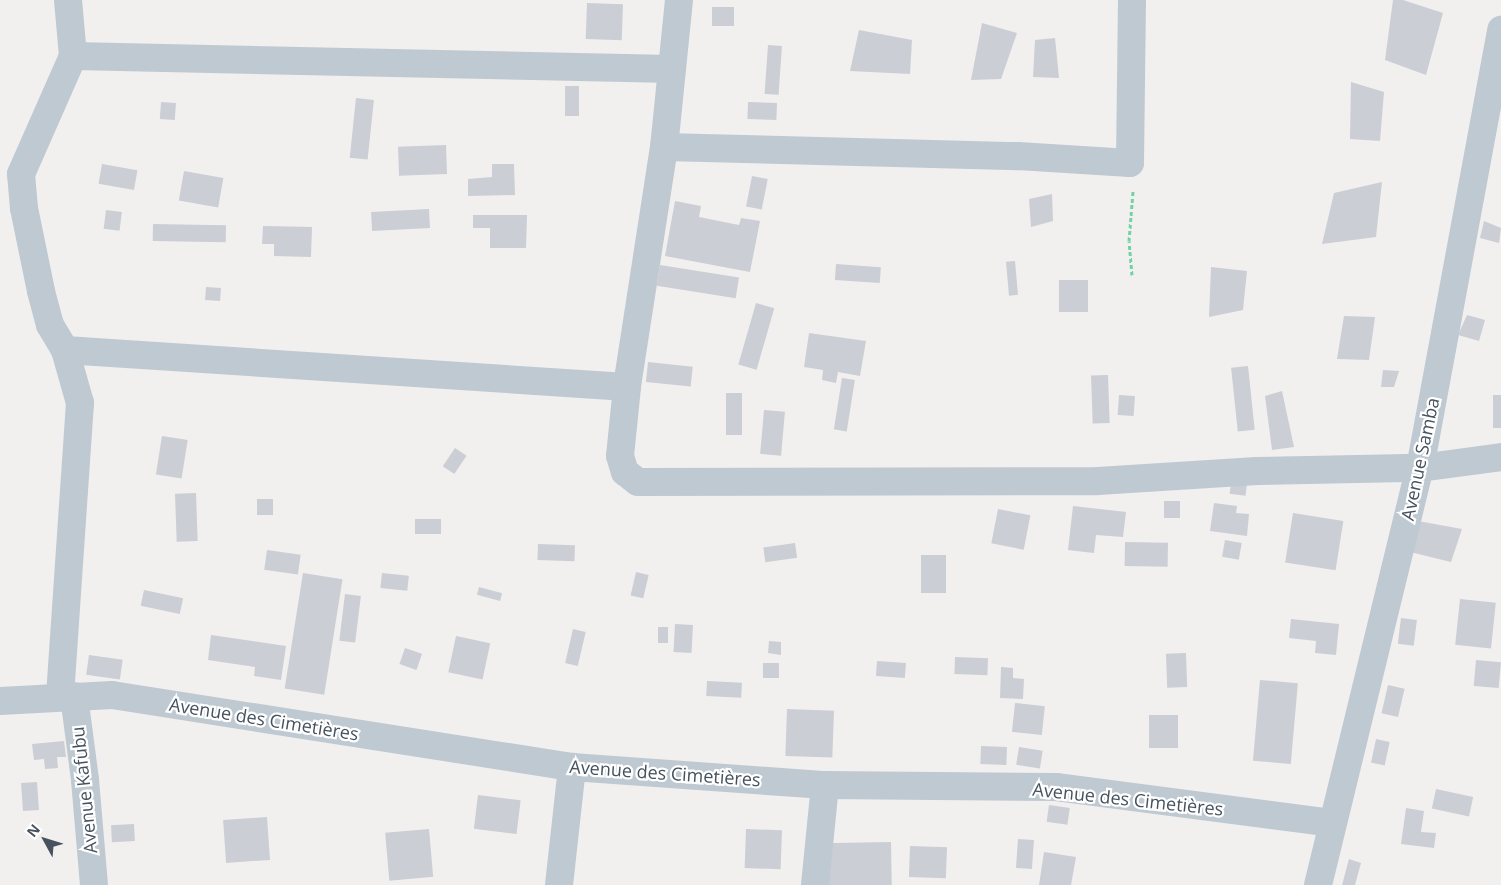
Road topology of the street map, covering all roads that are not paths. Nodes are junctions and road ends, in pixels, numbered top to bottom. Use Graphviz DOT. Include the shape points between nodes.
graph roads {
  1 [pos="68,0"];
  2 [pos="679,0"];
  3 [pos="1132,0"];
  4 [pos="1501,29"];
  5 [pos="73,56"];
  6 [pos="672,69"];
  7 [pos="664,147"];
  8 [pos="65,350"];
  9 [pos="627,387"];
  10 [pos="1501,457"];
  11 [pos="1420,468"];
  12 [pos="67,696"];
  13 [pos="0,701"];
  14 [pos="572,767"];
  15 [pos="825,785"];
  16 [pos="1332,824"];
  17 [pos="94,885"];
  18 [pos="558,885"];
  19 [pos="815,885"];
  20 [pos="1318,885"];
  1 -- 5 [label="street"];
  2 -- 6 [label="street"];
  3 -- 7 [label="street" via="1130,163 1018,156"];
  4 -- 11 [label="street, Avenue Samba"];
  5 -- 6 [label="street"];
  5 -- 8 [label="street, Avenue Kafubu" via="21,174 24,208 41,291 50,325"];
  6 -- 7 [label="street"];
  7 -- 9 [label="street"];
  8 -- 9 [label="street"];
  8 -- 12 [label="street, Avenue Kafubu" via="80,404"];
  9 -- 11 [label="street" via="620,456 626,472 638,482 1098,481 1257,471"];
  10 -- 11 [label="street"];
  11 -- 16 [label="street, Avenue Samba"];
  12 -- 13 [label="street, Avenue des Cimetières"];
  12 -- 14 [label="street, Avenue des Cimetières" via="112,695"];
  12 -- 17 [label="street, Avenue Kafubu" via="85,780"];
  14 -- 15 [label="street, Avenue des Cimetières"];
  14 -- 18 [label="street"];
  15 -- 16 [label="street, Avenue des Cimetières" via="1056,787"];
  15 -- 19 [label="street"];
  16 -- 20 [label="street, Avenue Samba"];
}
